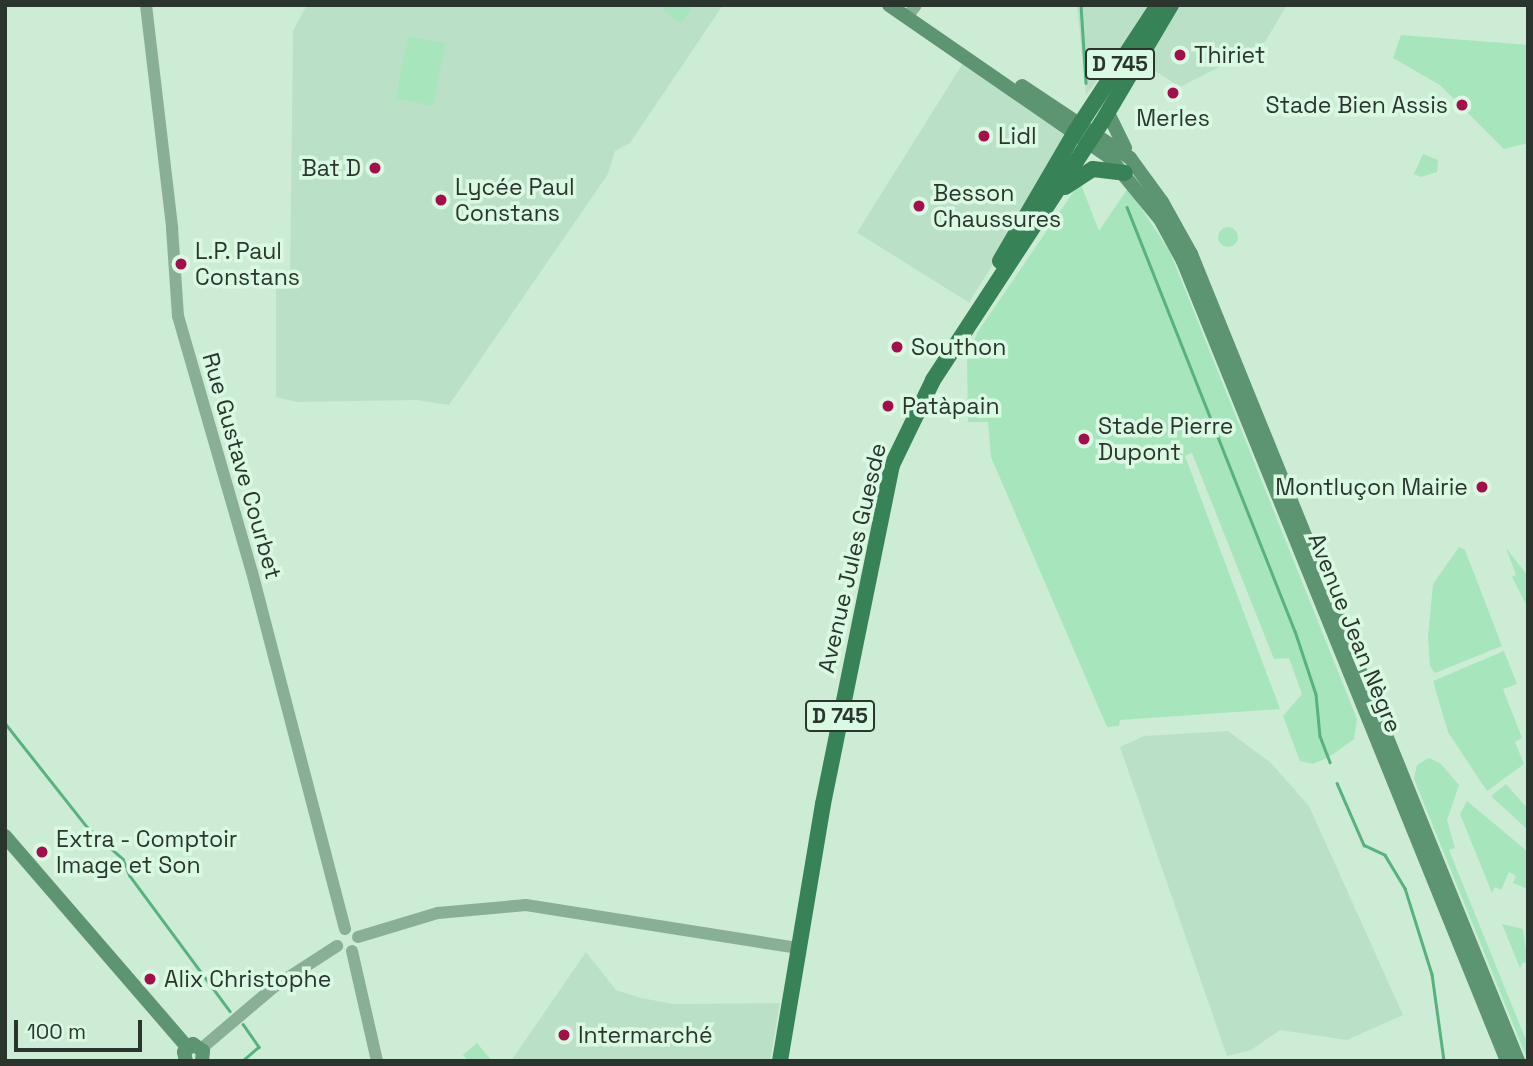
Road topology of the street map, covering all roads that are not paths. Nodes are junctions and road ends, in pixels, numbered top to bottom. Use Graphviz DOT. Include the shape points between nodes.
graph roads {
  1 [pos="146,5"];
  2 [pos="889,5"];
  3 [pos="1158,5"];
  4 [pos="1171,5"];
  5 [pos="911,11"];
  6 [pos="1108,113"];
  7 [pos="1086,132"];
  8 [pos="1124,166"];
  9 [pos="1051,201"];
  10 [pos="966,329"];
  11 [pos="5,836"];
  12 [pos="345,929"];
  13 [pos="358,937"];
  14 [pos="337,946"];
  15 [pos="799,947"];
  16 [pos="352,951"];
  17 [pos="194,1054"];
  18 [pos="377,1061"];
  19 [pos="780,1061"];
  20 [pos="1507,1061"];
  21 [pos="1518,1061"];
  1 -- 12 [label="street, Rue Gustave Courbet" via="182,336 252,572"];
  2 -- 5 [label="main road, Avenue Jean Nègre"];
  3 -- 7 [label="main road, D 745"];
  4 -- 6 [label="main road, D 745"];
  5 -- 7 [label="main road, Avenue Jean Nègre" via="920,26"];
  6 -- 7 [label="main road, D 745"];
  6 -- 8 [label="main road, Avenue Jean Nègre"];
  7 -- 8 [label="main road, Avenue Jean Nègre"];
  7 -- 9 [label="main road, Avenue Jules Guesde / D 745"];
  7 -- 10 [label="main road, Avenue Jules Guesde / D 745" via="976,303"];
  8 -- 9 [label="main road, D 745" via="1085,172"];
  8 -- 20 [label="main road, Avenue Jean Nègre" via="1183,261"];
  8 -- 21 [label="main road, Avenue Jean Nègre" via="1162,202 1191,254"];
  9 -- 10 [label="main road, Avenue Jules Guesde / D 745"];
  10 -- 15 [label="main road, Avenue Jules Guesde / D 745" via="911,419 892,466 825,790"];
  11 -- 17 [label="main road"];
  12 -- 13 [label="street"];
  12 -- 14 [label="street" via="337,936"];
  13 -- 15 [label="street" via="438,913 526,905"];
  13 -- 16 [label="street"];
  14 -- 16 [label="street"];
  14 -- 17 [label="street" via="275,986"];
  15 -- 19 [label="main road, Avenue Jules Guesde / D 745"];
  16 -- 18 [label="street"];
}
